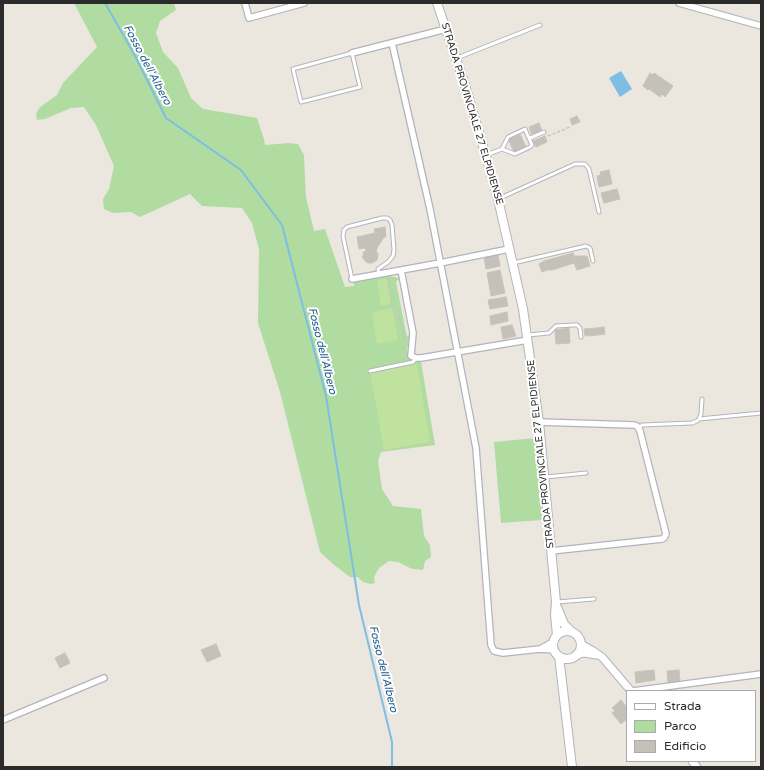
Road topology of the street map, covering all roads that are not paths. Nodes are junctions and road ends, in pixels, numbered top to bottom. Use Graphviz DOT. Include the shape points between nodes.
graph roads {
  1 [pos="245,3"];
  2 [pos="304,3"];
  3 [pos="679,3"];
  4 [pos="438,4"];
  5 [pos="540,24"];
  6 [pos="761,26"];
  7 [pos="446,29"];
  8 [pos="392,43"];
  9 [pos="352,54"];
  10 [pos="456,58"];
  11 [pos="544,132"];
  12 [pos="530,138"];
  13 [pos="502,149"];
  14 [pos="486,155"];
  15 [pos="498,199"];
  16 [pos="599,212"];
  17 [pos="509,248"];
  18 [pos="593,261"];
  19 [pos="440,263"];
  20 [pos="513,263"];
  21 [pos="401,270"];
  22 [pos="379,274"];
  23 [pos="352,279"];
  24 [pos="581,336"];
  25 [pos="528,337"];
  26 [pos="458,351"];
  27 [pos="416,358"];
  28 [pos="370,371"];
  29 [pos="702,399"];
  30 [pos="761,413"];
  31 [pos="699,419"];
  32 [pos="539,422"];
  33 [pos="639,428"];
  34 [pos="586,473"];
  35 [pos="544,477"];
  36 [pos="551,551"];
  37 [pos="594,599"];
  38 [pos="556,602"];
  39 [pos="572,632"];
  40 [pos="581,644"];
  41 [pos="556,646"];
  42 [pos="574,657"];
  43 [pos="602,657"];
  44 [pos="561,672"];
  45 [pos="761,674"];
  46 [pos="104,678"];
  47 [pos="631,690"];
  48 [pos="640,690"];
  49 [pos="3,720"];
  50 [pos="572,767"];
  1 -- 2 [label="street" via="249,18"];
  3 -- 6 [label="street"];
  4 -- 7 [label="main road, STRADA PROVINCIALE 27 ELPIDIENSE"];
  5 -- 10 [label="lane"];
  7 -- 8 [label="street"];
  7 -- 10 [label="main road, STRADA PROVINCIALE 27 ELPIDIENSE"];
  8 -- 9 [label="street"];
  8 -- 19 [label="street" via="416,142"];
  9 -- 9 [label="lane" via="360,87 301,102 293,69"];
  10 -- 14 [label="main road, STRADA PROVINCIALE 27 ELPIDIENSE"];
  11 -- 12 [label="lane"];
  12 -- 13 [label="lane" via="532,145 514,154"];
  12 -- 13 [label="lane" via="525,129 508,136"];
  13 -- 14 [label="lane"];
  14 -- 15 [label="main road, STRADA PROVINCIALE 27 ELPIDIENSE"];
  15 -- 16 [label="lane" via="575,164 585,164 589,169"];
  15 -- 17 [label="main road, STRADA PROVINCIALE 27 ELPIDIENSE"];
  17 -- 19 [label="street"];
  17 -- 20 [label="main road, STRADA PROVINCIALE 27 ELPIDIENSE"];
  18 -- 20 [label="lane" via="590,248 586,246"];
  19 -- 21 [label="street"];
  19 -- 26 [label="street"];
  20 -- 25 [label="main road, STRADA PROVINCIALE 27 ELPIDIENSE"];
  21 -- 22 [label="street"];
  21 -- 27 [label="street" via="414,341 411,356"];
  22 -- 23 [label="street"];
  22 -- 23 [label="lane" via="378,269 388,262 394,250 392,225 387,218 344,230"];
  24 -- 25 [label="lane" via="580,328 574,325 556,326 549,333"];
  25 -- 26 [label="street"];
  25 -- 32 [label="main road, STRADA PROVINCIALE 27 ELPIDIENSE"];
  26 -- 27 [label="street"];
  26 -- 41 [label="street" via="476,448 492,649 503,653"];
  27 -- 28 [label="lane" via="413,362"];
  29 -- 31 [label="lane"];
  30 -- 31 [label="lane"];
  31 -- 33 [label="lane" via="692,423 642,425"];
  32 -- 33 [label="street" via="634,424"];
  32 -- 35 [label="main road, STRADA PROVINCIALE 27 ELPIDIENSE"];
  33 -- 36 [label="street" via="666,534 664,538"];
  34 -- 35 [label="lane"];
  35 -- 36 [label="main road, STRADA PROVINCIALE 27 ELPIDIENSE"];
  36 -- 38 [label="main road, STRADA PROVINCIALE 27 ELPIDIENSE"];
  37 -- 38 [label="lane"];
  38 -- 39 [label="main road, STRADA PROVINCIALE 27 ELPIDIENSE" via="564,624"];
  38 -- 41 [label="main road, STRADA PROVINCIALE 27 ELPIDIENSE"];
  39 -- 40 [label="main road, STRADA PROVINCIALE 27 ELPIDIENSE" via="578,636"];
  39 -- 41 [label="main road" via="564,631"];
  40 -- 42 [label="main road"];
  40 -- 43 [label="street"];
  41 -- 42 [label="main road" via="566,659"];
  41 -- 44 [label="main road, STRADA PROVINCIALE 27 ELPIDIENSE"];
  42 -- 43 [label="street" via="584,653"];
  42 -- 44 [label="main road" via="565,664"];
  43 -- 47 [label="street"];
  44 -- 50 [label="main road, STRADA PROVINCIALE 27 ELPIDIENSE"];
  45 -- 48 [label="street"];
  46 -- 49 [label="street"];
}
